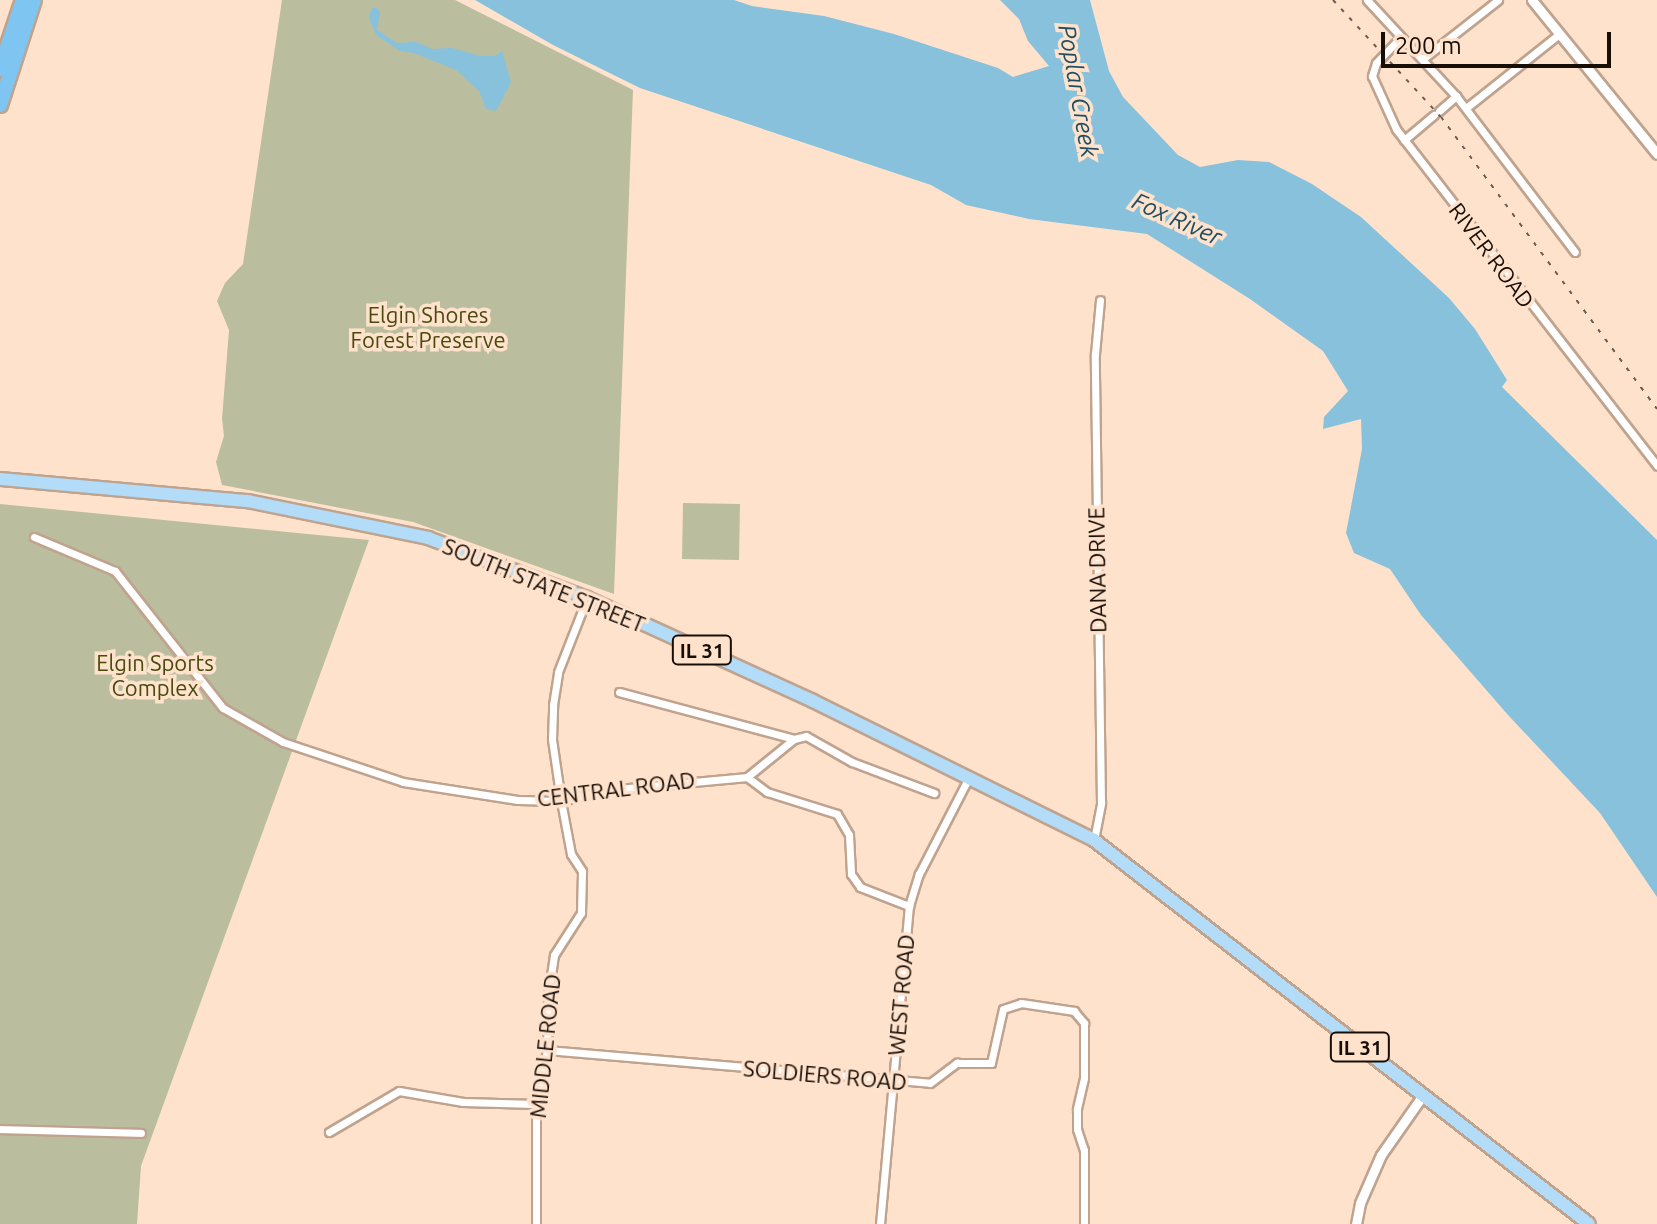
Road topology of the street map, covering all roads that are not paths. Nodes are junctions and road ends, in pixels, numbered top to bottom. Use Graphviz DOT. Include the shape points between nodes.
graph roads {
  1 [pos="23,0"];
  2 [pos="34,0"];
  3 [pos="1367,0"];
  4 [pos="1498,0"];
  5 [pos="1532,0"];
  6 [pos="1559,34"];
  7 [pos="1401,37"];
  8 [pos="1424,58"];
  9 [pos="0,69"];
  10 [pos="1456,96"];
  11 [pos="1,103"];
  12 [pos="1466,108"];
  13 [pos="1404,140"];
  14 [pos="1657,154"];
  15 [pos="1575,252"];
  16 [pos="1100,300"];
  17 [pos="1657,466"];
  18 [pos="0,479"];
  19 [pos="34,537"];
  20 [pos="587,598"];
  21 [pos="619,692"];
  22 [pos="794,739"];
  23 [pos="747,777"];
  24 [pos="968,779"];
  25 [pos="934,793"];
  26 [pos="561,801"];
  27 [pos="1094,840"];
  28 [pos="909,906"];
  29 [pos="547,1050"];
  30 [pos="893,1083"];
  31 [pos="1423,1095"];
  32 [pos="536,1104"];
  33 [pos="0,1129"];
  34 [pos="329,1132"];
  35 [pos="141,1133"];
  36 [pos="536,1224"];
  37 [pos="880,1224"];
  38 [pos="1084,1224"];
  39 [pos="1356,1224"];
  40 [pos="1589,1224"];
  1 -- 9 [label="highway"];
  2 -- 11 [label="highway"];
  3 -- 7 [label="street"];
  4 -- 8 [label="street"];
  5 -- 6 [label="street"];
  6 -- 12 [label="street"];
  6 -- 14 [label="street"];
  7 -- 8 [label="street"];
  7 -- 13 [label="street, RIVER ROAD" via="1376,63 1372,76"];
  8 -- 10 [label="street"];
  10 -- 12 [label="street"];
  10 -- 13 [label="street"];
  12 -- 15 [label="street"];
  13 -- 17 [label="street, RIVER ROAD"];
  16 -- 27 [label="street, DANA DRIVE" via="1095,354 1101,803"];
  18 -- 20 [label="main road, SOUTH STATE STREET / IL 31" via="205,495 341,518 428,538"];
  19 -- 26 [label="street, CENTRAL ROAD" via="115,571 223,708 283,742 403,782 518,800"];
  20 -- 24 [label="main road, SOUTH STATE STREET / IL 31"];
  20 -- 26 [label="street, MIDDLE ROAD" via="558,672 553,705"];
  21 -- 22 [label="street"];
  22 -- 23 [label="street"];
  22 -- 25 [label="street" via="806,736 852,762"];
  23 -- 26 [label="street, CENTRAL ROAD" via="607,790"];
  23 -- 28 [label="street" via="767,792 837,814 849,835 851,874 860,887"];
  24 -- 27 [label="main road, SOUTH STATE STREET / IL 31"];
  24 -- 28 [label="street, WEST ROAD" via="919,874"];
  26 -- 29 [label="street, MIDDLE ROAD" via="571,854 582,871 581,913 554,955"];
  27 -- 31 [label="main road, SOUTH STATE STREET / IL 31"];
  28 -- 30 [label="street, WEST ROAD"];
  29 -- 30 [label="street, SOLDIERS ROAD"];
  29 -- 32 [label="street, MIDDLE ROAD"];
  30 -- 37 [label="street, WEST ROAD"];
  30 -- 38 [label="street, SOLDIERS ROAD" via="930,1083 957,1063 991,1063 1003,1009 1021,1003 1074,1011 1084,1023 1084,1078 1077,1109 1084,1150"];
  31 -- 39 [label="street" via="1381,1155"];
  31 -- 40 [label="main road, IL 31"];
  32 -- 34 [label="street" via="463,1102 399,1091"];
  32 -- 36 [label="street, MIDDLE ROAD"];
  33 -- 35 [label="street"];
}
